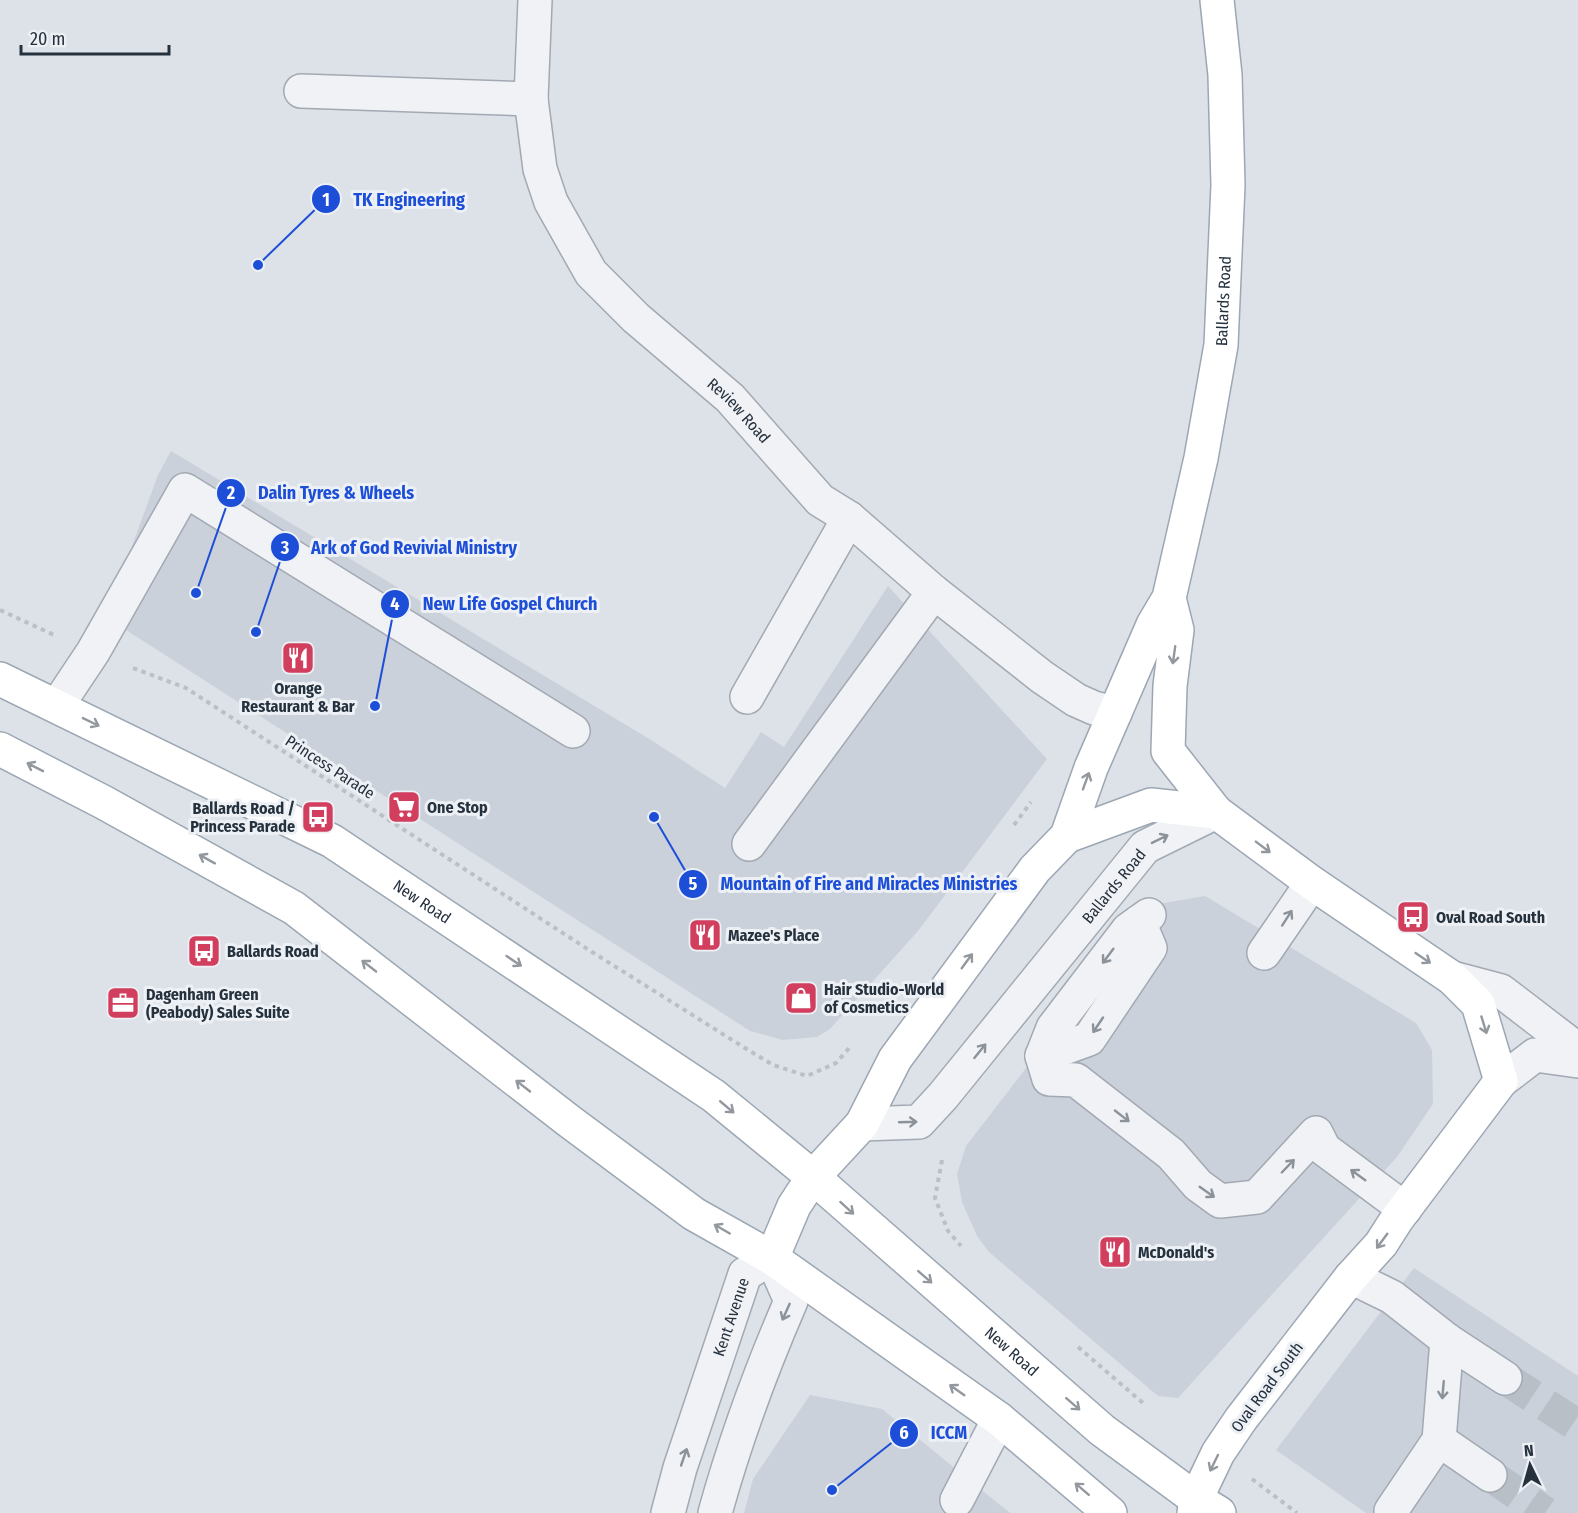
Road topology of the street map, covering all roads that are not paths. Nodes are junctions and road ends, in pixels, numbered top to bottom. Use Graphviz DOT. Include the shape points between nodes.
graph roads {
  1 [pos="535,0"];
  2 [pos="1217,0"];
  3 [pos="301,91"];
  4 [pos="531,99"];
  5 [pos="849,518"];
  6 [pos="934,592"];
  7 [pos="1169,598"];
  8 [pos="0,679"];
  9 [pos="747,697"];
  10 [pos="57,706"];
  11 [pos="1115,713"];
  12 [pos="573,731"];
  13 [pos="0,749"];
  14 [pos="1216,812"];
  15 [pos="1067,836"];
  16 [pos="749,844"];
  17 [pos="1312,883"];
  18 [pos="1144,919"];
  19 [pos="1264,954"];
  20 [pos="1452,978"];
  21 [pos="1578,1050"];
  22 [pos="1578,1061"];
  23 [pos="1501,1082"];
  24 [pos="862,1124"];
  25 [pos="813,1177"];
  26 [pos="1406,1209"];
  27 [pos="772,1258"];
  28 [pos="1351,1277"];
  29 [pos="1447,1340"];
  30 [pos="1505,1378"];
  31 [pos="999,1419"];
  32 [pos="1439,1440"];
  33 [pos="1490,1475"];
  34 [pos="957,1500"];
  35 [pos="1203,1508"];
  36 [pos="1392,1512"];
  37 [pos="668,1513"];
  38 [pos="715,1513"];
  39 [pos="1110,1513"];
  1 -- 4 [label="street, Review Road"];
  2 -- 7 [label="main road, Ballards Road" via="1225,75 1228,185 1221,345 1201,458"];
  3 -- 4 [label="street"];
  4 -- 5 [label="street, Review Road" via="540,169 552,202 591,273 636,318 730,398 820,500"];
  5 -- 6 [label="street, Review Road"];
  5 -- 9 [label="street"];
  6 -- 11 [label="street, Review Road" via="1076,700"];
  6 -- 16 [label="street"];
  7 -- 11 [label="main road, Ballards Road" via="1153,625"];
  7 -- 14 [label="main road, Ballards Road, one-way" via="1177,630 1168,751"];
  8 -- 10 [label="main road, New Road"];
  10 -- 12 [label="street" via="93,652 185,490"];
  10 -- 25 [label="main road, New Road, one-way" via="332,842 714,1096"];
  15 -- 11 [label="main road, Ballards Road, one-way"];
  27 -- 13 [label="main road, one-way" via="694,1214 294,908"];
  14 -- 15 [label="main road" via="1151,805"];
  14 -- 17 [label="main road, one-way"];
  24 -- 14 [label="street, Ballards Road, one-way" via="919,1122 1145,847"];
  24 -- 15 [label="main road, Ballards Road, one-way" via="895,1059 1035,869"];
  19 -- 17 [label="street, one-way"];
  17 -- 20 [label="main road, one-way"];
  18 -- 26 [label="street" via="1150,948 1089,1039 1042,1056 1049,1079 1076,1080 1171,1154 1198,1185 1220,1201 1257,1197 1316,1133 1324,1149"];
  20 -- 21 [label="street" via="1501,991"];
  20 -- 23 [label="main road, one-way" via="1478,1004"];
  22 -- 23 [label="street, Oval Road South" via="1535,1055"];
  23 -- 26 [label="main road, Oval Road South"];
  24 -- 25 [label="main road, Ballards Road"];
  25 -- 27 [label="main road" via="794,1206"];
  25 -- 35 [label="main road, New Road, one-way" via="1102,1430"];
  26 -- 28 [label="main road, Oval Road South, one-way"];
  31 -- 27 [label="main road, one-way"];
  37 -- 27 [label="street, Kent Avenue, one-way" via="745,1274"];
  27 -- 38 [label="street, one-way" via="791,1301 773,1342"];
  28 -- 29 [label="street" via="1392,1297"];
  28 -- 35 [label="main road, Oval Road South, one-way" via="1218,1453"];
  29 -- 30 [label="street"];
  29 -- 32 [label="street, one-way"];
  31 -- 34 [label="street"];
  39 -- 31 [label="main road, one-way"];
  32 -- 33 [label="street"];
  32 -- 36 [label="street"];
}
